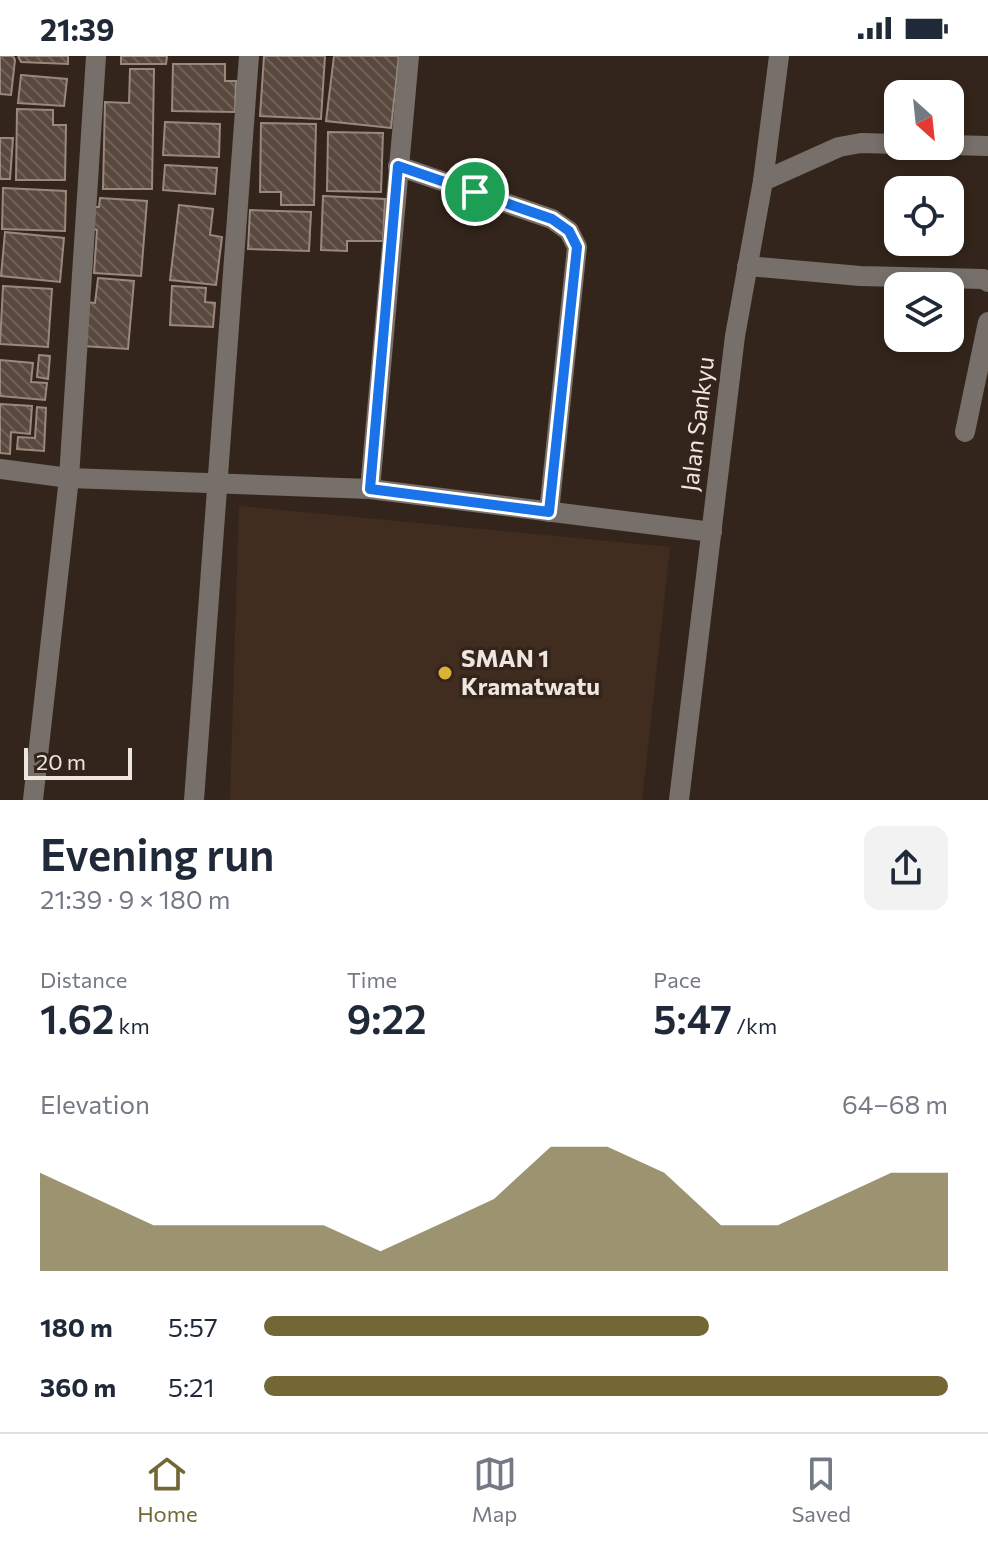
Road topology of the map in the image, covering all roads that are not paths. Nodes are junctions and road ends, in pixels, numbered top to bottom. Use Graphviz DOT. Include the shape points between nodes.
graph roads {
  1 [pos="96,56"];
  2 [pos="249,56"];
  3 [pos="409,56"];
  4 [pos="779,56"];
  5 [pos="884,144"];
  6 [pos="964,145"];
  7 [pos="988,146"];
  8 [pos="398,166"];
  9 [pos="763,181"];
  10 [pos="747,266"];
  11 [pos="988,282"];
  12 [pos="988,322"];
  13 [pos="965,432"];
  14 [pos="0,469"];
  15 [pos="69,478"];
  16 [pos="217,482"];
  17 [pos="370,489"];
  18 [pos="549,512"];
  19 [pos="712,532"];
  20 [pos="33,800"];
  21 [pos="194,800"];
  22 [pos="679,800"];
  1 -- 15 [label="street"];
  2 -- 16 [label="street"];
  3 -- 8 [label="street"];
  4 -- 9 [label="street, Jalan Sankyu"];
  5 -- 9 [label="street" via="839,147"];
  6 -- 7 [label="street"];
  8 -- 17 [label="street"];
  8 -- 18 [label="street" via="552,219 569,231 577,247"];
  9 -- 10 [label="street, Jalan Sankyu"];
  10 -- 11 [label="street"];
  10 -- 19 [label="street, Jalan Sankyu"];
  12 -- 13 [label="street"];
  14 -- 15 [label="street"];
  15 -- 16 [label="street"];
  15 -- 20 [label="street"];
  16 -- 17 [label="street"];
  16 -- 21 [label="street"];
  17 -- 18 [label="street"];
  18 -- 19 [label="street"];
  19 -- 22 [label="street, Jalan Sankyu"];
}
